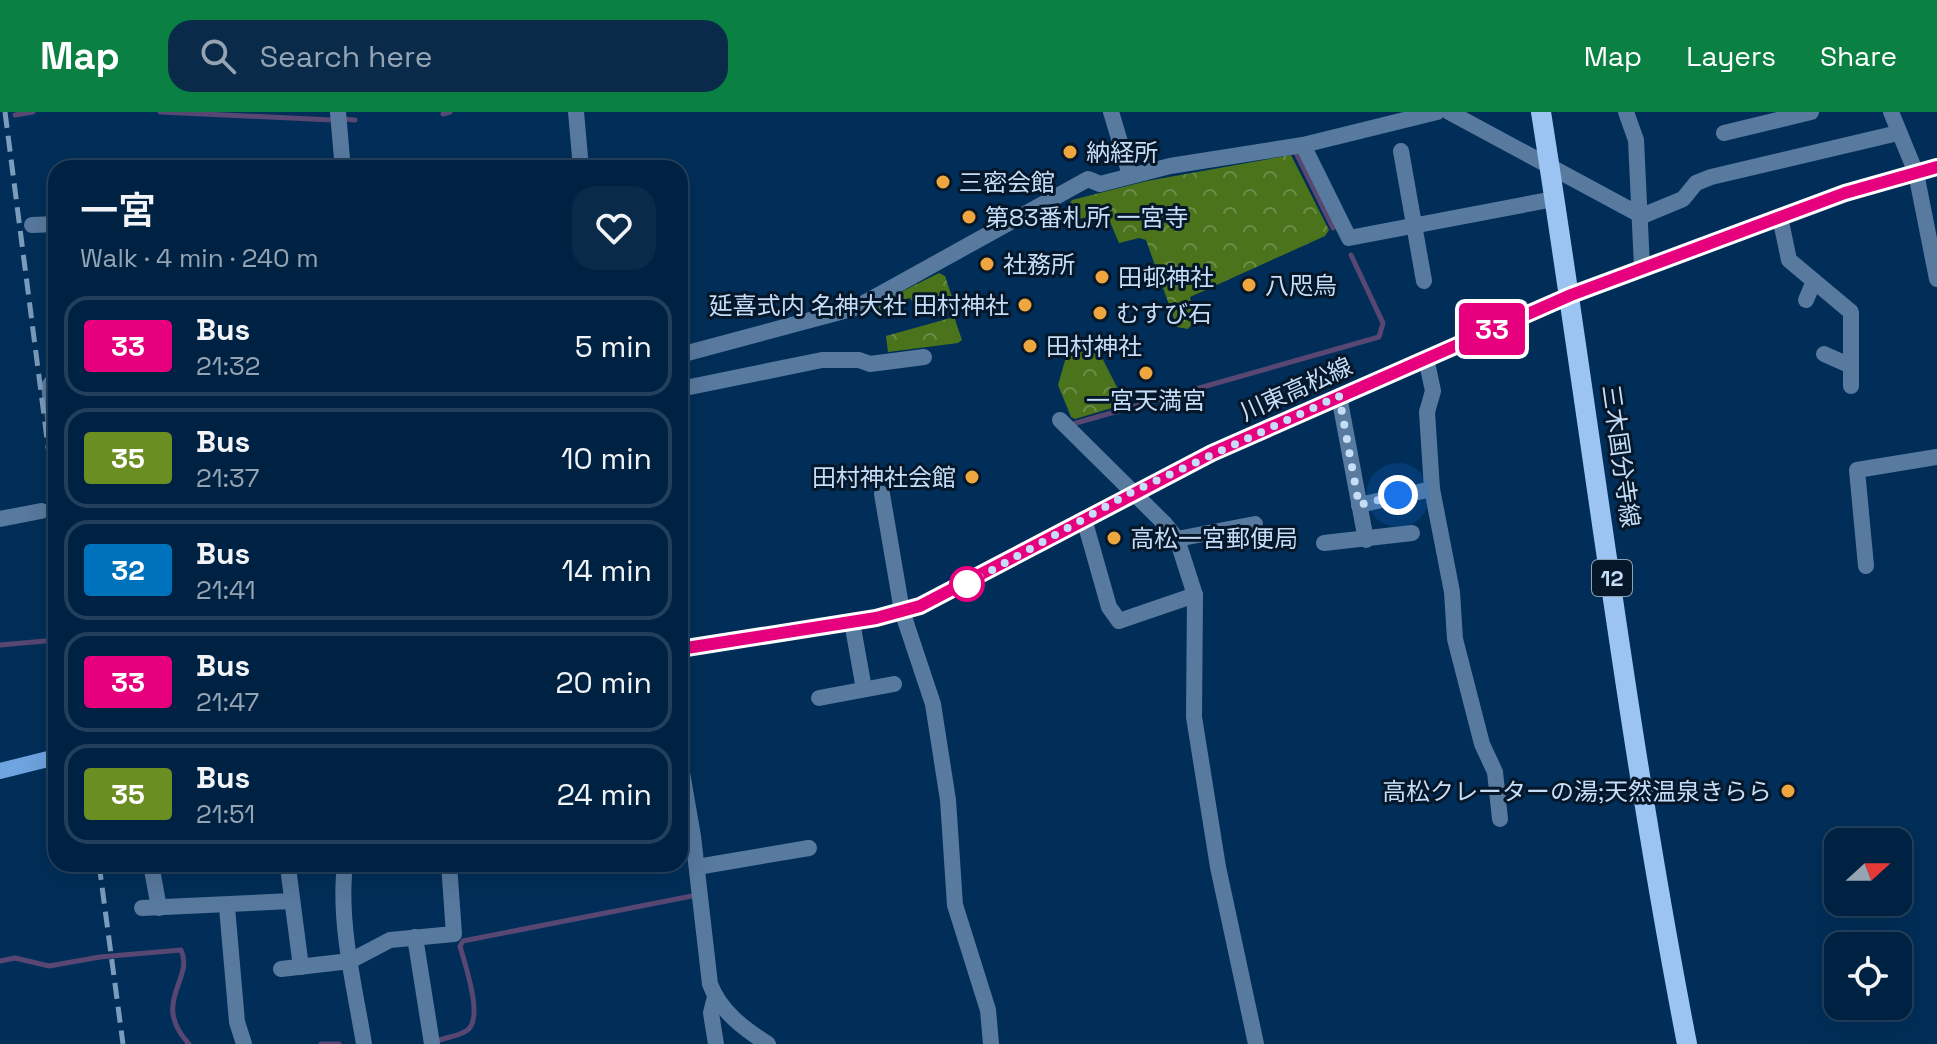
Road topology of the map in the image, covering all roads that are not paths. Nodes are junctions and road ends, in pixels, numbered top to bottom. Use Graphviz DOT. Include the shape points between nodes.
graph roads {
  1 [pos="338,112"];
  2 [pos="351,112"];
  3 [pos="576,112"];
  4 [pos="1111,112"];
  5 [pos="1437,112"];
  6 [pos="1449,112"];
  7 [pos="1541,112"];
  8 [pos="1626,112"];
  9 [pos="1811,112"];
  10 [pos="1891,112"];
  11 [pos="1724,133"];
  12 [pos="1898,133"];
  13 [pos="1303,145"];
  14 [pos="1401,151"];
  15 [pos="342,160"];
  16 [pos="580,160"];
  17 [pos="1549,166"];
  18 [pos="1937,167"];
  19 [pos="1916,173"];
  20 [pos="1130,175"];
  21 [pos="1554,199"];
  22 [pos="1642,216"];
  23 [pos="1780,217"];
  24 [pos="48,224"];
  25 [pos="32,225"];
  26 [pos="1415,227"];
  27 [pos="1642,267"];
  28 [pos="1937,279"];
  29 [pos="1424,281"];
  30 [pos="1814,281"];
  31 [pos="1571,295"];
  32 [pos="1806,300"];
  33 [pos="688,353"];
  34 [pos="1824,354"];
  35 [pos="924,357"];
  36 [pos="1426,358"];
  37 [pos="1851,366"];
  38 [pos="1851,386"];
  39 [pos="688,387"];
  40 [pos="1339,396"];
  41 [pos="1060,420"];
  42 [pos="1937,457"];
  43 [pos="1432,489"];
  44 [pos="1132,492"];
  45 [pos="882,494"];
  46 [pos="1359,505"];
  47 [pos="41,511"];
  48 [pos="0,519"];
  49 [pos="1084,519"];
  50 [pos="1255,524"];
  51 [pos="1412,533"];
  52 [pos="1177,539"];
  53 [pos="1366,540"];
  54 [pos="1324,543"];
  55 [pos="1866,566"];
  56 [pos="1195,595"];
  57 [pos="902,611"];
  58 [pos="852,622"];
  59 [pos="688,648"];
  60 [pos="894,684"];
  61 [pos="864,689"];
  62 [pos="819,698"];
  63 [pos="48,759"];
  64 [pos="0,771"];
  65 [pos="688,811"];
  66 [pos="1500,819"];
  67 [pos="809,848"];
  68 [pos="697,867"];
  69 [pos="151,872"];
  70 [pos="450,872"];
  71 [pos="289,875"];
  72 [pos="344,875"];
  73 [pos="292,901"];
  74 [pos="227,907"];
  75 [pos="415,937"];
  76 [pos="350,961"];
  77 [pos="301,967"];
  78 [pos="281,969"];
  79 [pos="715,997"];
  80 [pos="432,1042"];
  81 [pos="244,1044"];
  82 [pos="364,1044"];
  83 [pos="716,1044"];
  84 [pos="768,1044"];
  85 [pos="991,1044"];
  86 [pos="1256,1044"];
  87 [pos="1687,1044"];
  1 -- 2 [label="street"];
  1 -- 15 [label="street"];
  3 -- 16 [label="street"];
  4 -- 20 [label="street"];
  5 -- 13 [label="street"];
  6 -- 17 [label="street"];
  7 -- 17 [label="main road, 三木国分寺線 / 12"];
  8 -- 22 [label="street" via="1636,140"];
  9 -- 11 [label="street"];
  10 -- 12 [label="street"];
  12 -- 19 [label="street"];
  12 -- 22 [label="street" via="1711,177 1696,183 1683,199"];
  13 -- 20 [label="street"];
  13 -- 26 [label="street" via="1349,238"];
  14 -- 26 [label="street"];
  17 -- 21 [label="main road, 三木国分寺線 / 12"];
  17 -- 22 [label="street"];
  18 -- 19 [label="main road, 川東高松線"];
  19 -- 23 [label="main road, 川東高松線"];
  19 -- 28 [label="street"];
  20 -- 33 [label="street" via="1100,184 1088,179 855,308"];
  21 -- 26 [label="street"];
  21 -- 31 [label="main road, 三木国分寺線 / 12"];
  22 -- 27 [label="street"];
  23 -- 27 [label="main road, 川東高松線"];
  23 -- 30 [label="street" via="1789,260"];
  24 -- 25 [label="street"];
  26 -- 29 [label="street"];
  27 -- 31 [label="main road, 川東高松線"];
  30 -- 32 [label="street"];
  30 -- 37 [label="street" via="1851,312"];
  31 -- 36 [label="main road, 川東高松線"];
  31 -- 87 [label="main road, 三木国分寺線 / 12" via="1627,685"];
  34 -- 37 [label="street"];
  35 -- 39 [label="street" via="870,364 822,360"];
  36 -- 40 [label="main road, 川東高松線"];
  36 -- 43 [label="street" via="1433,391 1427,412"];
  37 -- 38 [label="street"];
  40 -- 44 [label="main road, 川東高松線"];
  40 -- 46 [label="street"];
  41 -- 44 [label="street"];
  42 -- 55 [label="street" via="1857,470"];
  43 -- 46 [label="street"];
  43 -- 66 [label="street" via="1452,592 1455,639 1482,744 1495,772"];
  44 -- 49 [label="main road, 川東高松線"];
  44 -- 52 [label="street"];
  45 -- 57 [label="street"];
  46 -- 53 [label="street"];
  47 -- 48 [label="street"];
  49 -- 56 [label="street" via="1109,607 1119,621"];
  49 -- 57 [label="main road, 川東高松線" via="945,596"];
  50 -- 52 [label="street"];
  51 -- 53 [label="street"];
  52 -- 56 [label="street"];
  53 -- 54 [label="street"];
  56 -- 86 [label="street" via="1194,717 1218,867"];
  57 -- 58 [label="main road, 川東高松線"];
  57 -- 85 [label="street" via="933,704 948,800 955,905 988,1010"];
  58 -- 59 [label="main road, 川東高松線"];
  58 -- 61 [label="street"];
  60 -- 61 [label="street"];
  61 -- 62 [label="street"];
  63 -- 64 [label="main road"];
  65 -- 68 [label="street"];
  67 -- 68 [label="street"];
  68 -- 79 [label="street"];
  69 -- 74 [label="street" via="150,908"];
  70 -- 75 [label="street" via="454,934"];
  71 -- 73 [label="street"];
  72 -- 76 [label="street"];
  73 -- 74 [label="street"];
  73 -- 77 [label="street"];
  74 -- 81 [label="street" via="237,1022"];
  75 -- 76 [label="street" via="390,940"];
  75 -- 80 [label="street"];
  76 -- 77 [label="street"];
  76 -- 82 [label="street"];
  77 -- 78 [label="street"];
  79 -- 83 [label="street" via="711,1013"];
  79 -- 84 [label="street" via="746,1030"];
}
